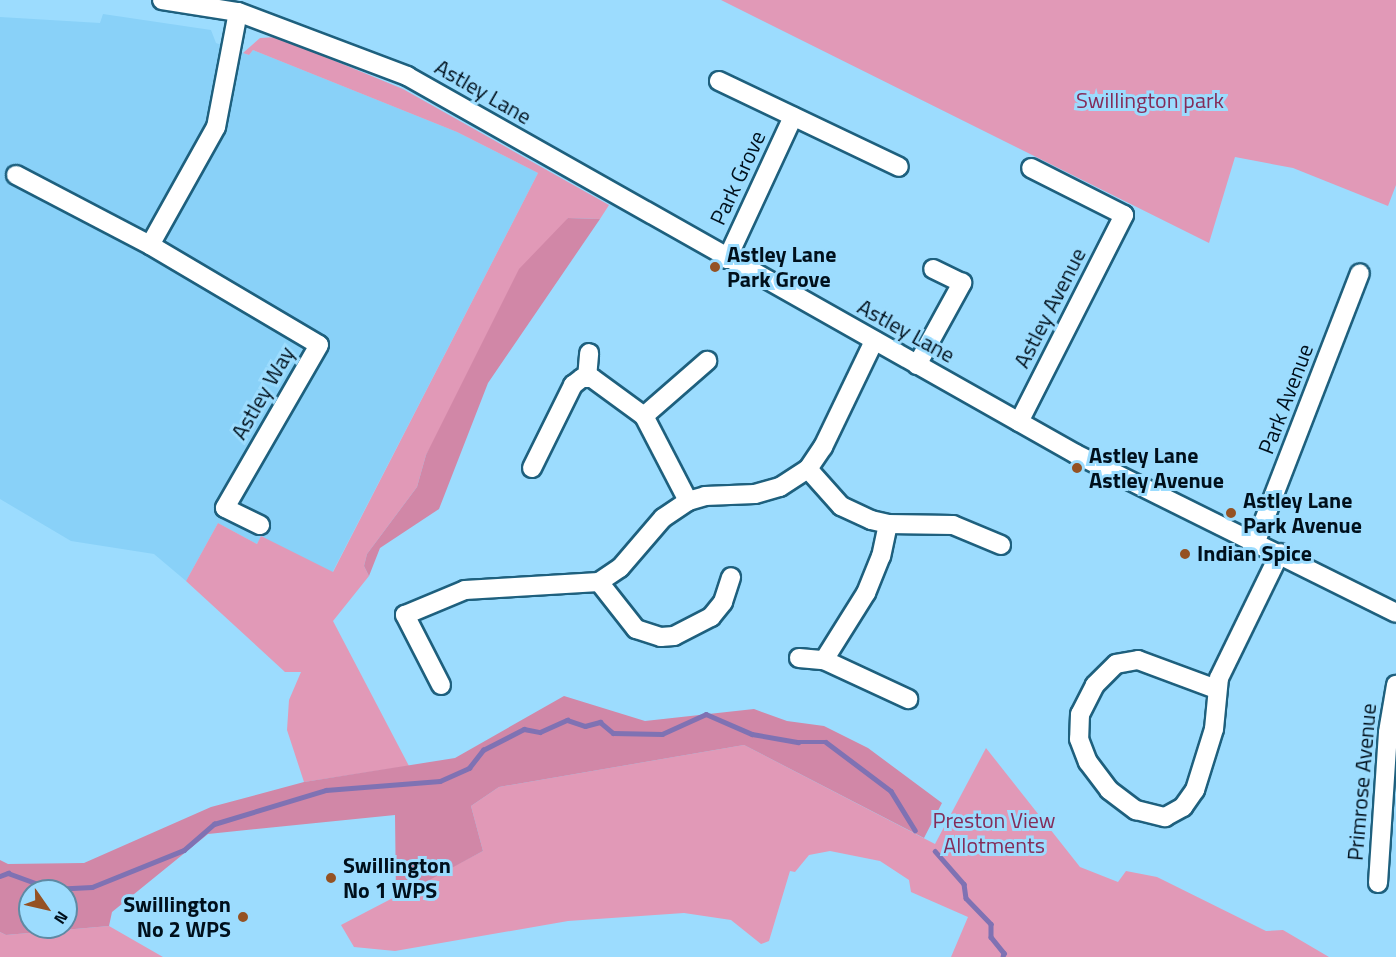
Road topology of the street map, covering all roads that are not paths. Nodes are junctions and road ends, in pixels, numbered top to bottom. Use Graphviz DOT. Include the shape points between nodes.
graph roads {
  1 [pos="162,0"];
  2 [pos="238,12"];
  3 [pos="719,81"];
  4 [pos="793,117"];
  5 [pos="899,168"];
  6 [pos="1031,168"];
  7 [pos="16,176"];
  8 [pos="150,245"];
  9 [pos="727,259"];
  10 [pos="933,269"];
  11 [pos="1360,273"];
  12 [pos="874,341"];
  13 [pos="589,353"];
  14 [pos="707,361"];
  15 [pos="917,365"];
  16 [pos="587,378"];
  17 [pos="644,416"];
  18 [pos="1019,422"];
  19 [pos="532,468"];
  20 [pos="808,469"];
  21 [pos="688,501"];
  22 [pos="888,524"];
  23 [pos="260,525"];
  24 [pos="1256,542"];
  25 [pos="1001,546"];
  26 [pos="1280,553"];
  27 [pos="731,577"];
  28 [pos="600,582"];
  29 [pos="1396,613"];
  30 [pos="799,658"];
  31 [pos="824,660"];
  32 [pos="441,685"];
  33 [pos="1396,685"];
  34 [pos="1216,689"];
  35 [pos="908,699"];
  36 [pos="1378,883"];
  1 -- 2 [label="street, Astley Lane"];
  2 -- 8 [label="street" via="216,127"];
  2 -- 9 [label="street, Astley Lane" via="407,76"];
  3 -- 4 [label="street, Park Grove"];
  4 -- 5 [label="street, Park Grove"];
  4 -- 9 [label="street, Park Grove"];
  6 -- 18 [label="street, Astley Avenue" via="1124,215"];
  7 -- 8 [label="street, Astley Way"];
  8 -- 23 [label="street, Astley Way" via="319,345 225,508"];
  9 -- 12 [label="street, Astley Lane"];
  10 -- 15 [label="street" via="962,283"];
  11 -- 24 [label="street, Park Avenue"];
  12 -- 15 [label="street, Astley Lane"];
  12 -- 20 [label="street" via="823,447"];
  13 -- 16 [label="street"];
  14 -- 17 [label="street"];
  15 -- 18 [label="street, Astley Lane"];
  16 -- 17 [label="street" via="597,381"];
  16 -- 19 [label="street" via="573,384"];
  17 -- 21 [label="street"];
  18 -- 24 [label="street, Astley Lane"];
  20 -- 21 [label="street" via="780,487 755,494 705,496"];
  20 -- 22 [label="street" via="841,506"];
  21 -- 28 [label="street" via="663,518 620,568"];
  22 -- 25 [label="street" via="953,525"];
  22 -- 31 [label="street" via="881,556 866,593"];
  24 -- 26 [label="street, Astley Lane"];
  26 -- 29 [label="street, Astley Lane"];
  26 -- 34 [label="street"];
  27 -- 28 [label="street" via="723,602 711,617 674,636 661,638 636,628"];
  28 -- 32 [label="street" via="465,590 403,610"];
  30 -- 31 [label="street"];
  31 -- 35 [label="street"];
  33 -- 36 [label="street, Primrose Avenue" via="1388,732"];
  34 -- 34 [label="street" via="1214,729 1196,790 1175,813 1155,817 1136,810 1109,790 1088,762 1079,739 1080,714 1095,685 1116,663 1138,660"];
}
